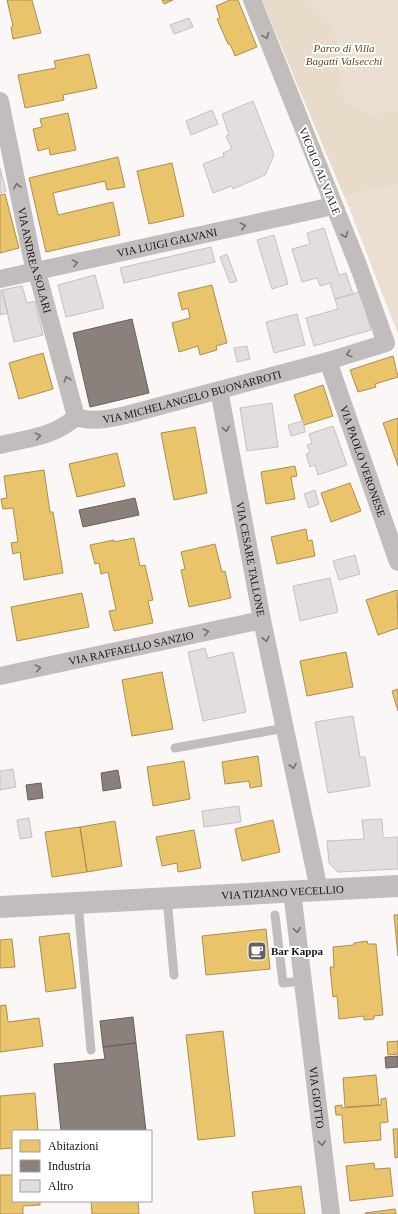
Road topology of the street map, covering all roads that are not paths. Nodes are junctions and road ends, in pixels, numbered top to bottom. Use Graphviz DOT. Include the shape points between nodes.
graph roads {
  1 [pos="252,0"];
  2 [pos="0,101"];
  3 [pos="333,206"];
  4 [pos="37,272"];
  5 [pos="0,279"];
  6 [pos="386,343"];
  7 [pos="328,361"];
  8 [pos="219,390"];
  9 [pos="76,417"];
  10 [pos="0,445"];
  11 [pos="395,544"];
  12 [pos="398,562"];
  13 [pos="262,620"];
  14 [pos="0,676"];
  15 [pos="285,728"];
  16 [pos="175,748"];
  17 [pos="398,886"];
  18 [pos="319,890"];
  19 [pos="292,891"];
  20 [pos="167,898"];
  21 [pos="78,903"];
  22 [pos="0,907"];
  23 [pos="275,915"];
  24 [pos="174,976"];
  25 [pos="303,982"];
  26 [pos="91,1050"];
  27 [pos="331,1214"];
  1 -- 3 [label="street, VICOLO AL VIALE, one-way"];
  4 -- 2 [label="street, VIA ANDREA SOLARI, one-way" via="33,263"];
  4 -- 3 [label="street, VIA LUIGI GALVANI, one-way"];
  3 -- 6 [label="street, VICOLO AL VIALE, one-way" via="358,265"];
  4 -- 5 [label="street, VIA LUIGI GALVANI"];
  9 -- 4 [label="street, VIA ANDREA SOLARI, one-way"];
  6 -- 7 [label="street, VIA MICHELANGELO BUONARROTI, one-way"];
  7 -- 8 [label="street, VIA MICHELANGELO BUONARROTI"];
  7 -- 11 [label="street, VIA PAOLO VERONESE"];
  8 -- 9 [label="street, VIA MICHELANGELO BUONARROTI" via="130,414 97,420"];
  8 -- 13 [label="street, VIA CESARE TALLONE, one-way"];
  10 -- 9 [label="street, one-way" via="52,433"];
  11 -- 12 [label="street, VIA PAOLO VERONESE"];
  14 -- 13 [label="street, VIA RAFFAELLO SANZIO, one-way"];
  13 -- 15 [label="street, VIA CESARE TALLONE, one-way"];
  15 -- 16 [label="lane"];
  15 -- 18 [label="street, VIA CESARE TALLONE, one-way"];
  17 -- 18 [label="street, VIA TIZIANO VECELLIO"];
  18 -- 19 [label="street, VIA TIZIANO VECELLIO"];
  19 -- 20 [label="street, VIA TIZIANO VECELLIO"];
  19 -- 25 [label="street, VIA GIOTTO, one-way"];
  20 -- 21 [label="street, VIA TIZIANO VECELLIO"];
  20 -- 24 [label="lane"];
  21 -- 22 [label="street, VIA TIZIANO VECELLIO"];
  21 -- 26 [label="lane"];
  23 -- 25 [label="lane" via="283,983"];
  25 -- 27 [label="street, VIA GIOTTO, one-way"];
}
